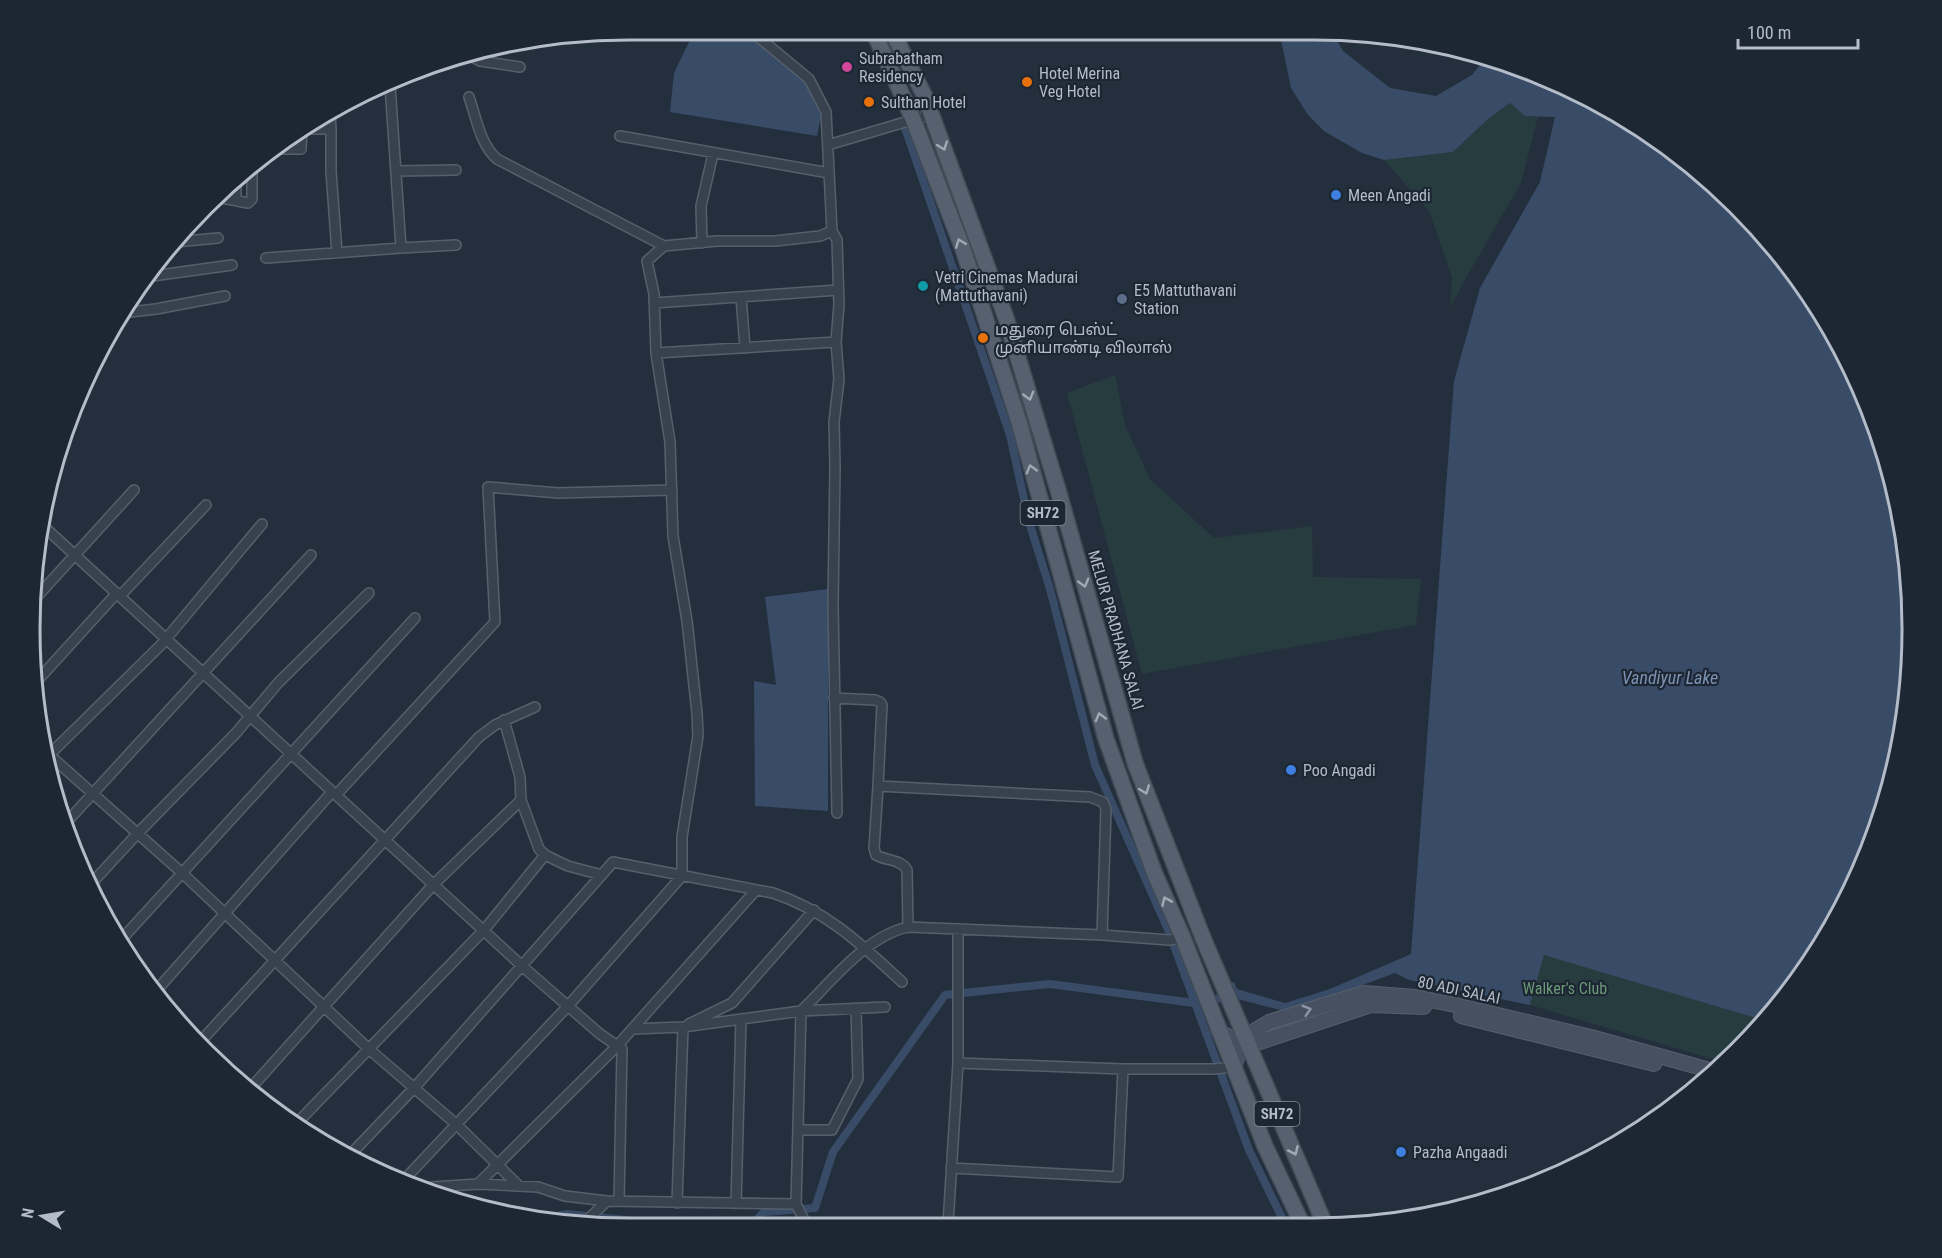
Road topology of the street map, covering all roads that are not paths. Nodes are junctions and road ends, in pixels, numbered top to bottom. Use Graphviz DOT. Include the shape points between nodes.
graph roads {
  1 [pos="762,40"];
  2 [pos="877,40"];
  3 [pos="896,40"];
  4 [pos="479,60"];
  5 [pos="520,67"];
  6 [pos="391,91"];
  7 [pos="469,97"];
  8 [pos="932,114"];
  9 [pos="913,118"];
  10 [pos="330,122"];
  11 [pos="319,129"];
  12 [pos="330,129"];
  13 [pos="620,136"];
  14 [pos="301,141"];
  15 [pos="828,145"];
  16 [pos="288,150"];
  17 [pos="713,154"];
  18 [pos="456,170"];
  19 [pos="397,171"];
  20 [pos="830,173"];
  21 [pos="252,178"];
  22 [pos="236,192"];
  23 [pos="229,198"];
  24 [pos="236,200"];
  25 [pos="832,231"];
  26 [pos="218,238"];
  27 [pos="187,241"];
  28 [pos="702,243"];
  29 [pos="456,245"];
  30 [pos="664,246"];
  31 [pos="401,248"];
  32 [pos="337,253"];
  33 [pos="266,258"];
  34 [pos="232,265"];
  35 [pos="159,275"];
  36 [pos="838,290"];
  37 [pos="225,296"];
  38 [pos="741,297"];
  39 [pos="654,303"];
  40 [pos="134,312"];
  41 [pos="836,342"];
  42 [pos="745,348"];
  43 [pos="656,353"];
  44 [pos="134,489"];
  45 [pos="672,490"];
  46 [pos="206,506"];
  47 [pos="262,524"];
  48 [pos="49,531"];
  49 [pos="75,555"];
  50 [pos="311,555"];
  51 [pos="42,591"];
  52 [pos="369,593"];
  53 [pos="118,595"];
  54 [pos="415,618"];
  55 [pos="166,639"];
  56 [pos="204,674"];
  57 [pos="43,675"];
  58 [pos="834,698"];
  59 [pos="535,707"];
  60 [pos="249,715"];
  61 [pos="504,720"];
  62 [pos="53,749"];
  63 [pos="290,753"];
  64 [pos="56,761"];
  65 [pos="878,786"];
  66 [pos="93,793"];
  67 [pos="334,794"];
  68 [pos="521,800"];
  69 [pos="837,813"];
  70 [pos="72,817"];
  71 [pos="138,833"];
  72 [pos="386,841"];
  73 [pos="545,855"];
  74 [pos="181,872"];
  75 [pos="602,875"];
  76 [pos="682,876"];
  77 [pos="96,878"];
  78 [pos="433,885"];
  79 [pos="756,890"];
  80 [pos="814,910"];
  81 [pos="224,914"];
  82 [pos="908,927"];
  83 [pos="958,928"];
  84 [pos="484,930"];
  85 [pos="126,934"];
  86 [pos="1102,935"];
  87 [pos="1176,939"];
  88 [pos="865,948"];
  89 [pos="275,962"];
  90 [pos="522,966"];
  91 [pos="902,982"];
  92 [pos="161,985"];
  93 [pos="325,1006"];
  94 [pos="568,1006"];
  95 [pos="885,1007"];
  96 [pos="856,1009"];
  97 [pos="801,1011"];
  98 [pos="1235,1015"];
  99 [pos="741,1019"];
  100 [pos="1269,1022"];
  101 [pos="683,1027"];
  102 [pos="632,1029"];
  103 [pos="1218,1030"];
  104 [pos="1273,1036"];
  105 [pos="205,1037"];
  106 [pos="1245,1042"];
  107 [pos="617,1046"];
  108 [pos="370,1050"];
  109 [pos="958,1063"];
  110 [pos="1231,1068"];
  111 [pos="1704,1068"];
  112 [pos="1123,1069"];
  113 [pos="1258,1069"];
  114 [pos="1696,1075"];
  115 [pos="255,1083"];
  116 [pos="415,1087"];
  117 [pos="302,1118"];
  118 [pos="456,1124"];
  119 [pos="798,1130"];
  120 [pos="355,1150"];
  121 [pos="498,1165"];
  122 [pos="951,1168"];
  123 [pos="409,1175"];
  124 [pos="478,1184"];
  125 [pos="441,1186"];
  126 [pos="519,1186"];
  127 [pos="607,1201"];
  128 [pos="619,1201"];
  129 [pos="677,1203"];
  130 [pos="736,1204"];
  131 [pos="797,1206"];
  132 [pos="591,1216"];
  133 [pos="803,1218"];
  134 [pos="948,1218"];
  135 [pos="1299,1218"];
  136 [pos="1322,1218"];
  1 -- 15 [label="street" via="809,79 826,112"];
  2 -- 9 [label="main road, SH72"];
  3 -- 8 [label="main road, MELUR PRADHANA SALAI / SH72"];
  4 -- 5 [label="street"];
  6 -- 19 [label="street"];
  7 -- 30 [label="street" via="483,140 497,159"];
  8 -- 9 [label="street"];
  8 -- 98 [label="main road, MELUR PRADHANA SALAI / SH72, one-way" via="1010,330 1135,763"];
  9 -- 15 [label="street"];
  87 -- 9 [label="main road, SH72, one-way" via="1106,739 1018,422 963,249"];
  10 -- 12 [label="street"];
  11 -- 12 [label="street"];
  12 -- 32 [label="street"];
  13 -- 17 [label="street"];
  14 -- 16 [label="street" via="301,149"];
  15 -- 20 [label="street"];
  17 -- 20 [label="street"];
  17 -- 28 [label="street" via="701,206"];
  18 -- 19 [label="street"];
  19 -- 31 [label="street"];
  20 -- 25 [label="street"];
  21 -- 24 [label="street" via="252,199 248,203"];
  22 -- 24 [label="street"];
  23 -- 24 [label="street"];
  25 -- 28 [label="street" via="775,241"];
  25 -- 36 [label="street" via="837,240"];
  26 -- 27 [label="street"];
  28 -- 30 [label="street"];
  29 -- 31 [label="street"];
  30 -- 39 [label="street" via="647,261"];
  31 -- 32 [label="street"];
  32 -- 33 [label="street"];
  34 -- 35 [label="street"];
  36 -- 38 [label="street"];
  36 -- 41 [label="street"];
  37 -- 40 [label="street"];
  38 -- 39 [label="street"];
  38 -- 42 [label="street"];
  39 -- 43 [label="street"];
  41 -- 42 [label="street"];
  41 -- 58 [label="street" via="839,379 834,422"];
  42 -- 43 [label="street"];
  43 -- 45 [label="street" via="670,442"];
  44 -- 49 [label="street"];
  45 -- 67 [label="street" via="558,493 488,487 495,622"];
  45 -- 76 [label="street" via="673,536 698,713 682,837"];
  46 -- 53 [label="street"];
  47 -- 55 [label="street"];
  48 -- 49 [label="street"];
  49 -- 51 [label="street"];
  49 -- 53 [label="street"];
  50 -- 56 [label="street"];
  52 -- 60 [label="street"];
  53 -- 55 [label="street"];
  53 -- 57 [label="street"];
  54 -- 63 [label="street"];
  55 -- 56 [label="street"];
  55 -- 62 [label="street"];
  56 -- 60 [label="street"];
  56 -- 66 [label="street"];
  58 -- 65 [label="street" via="875,700 882,705"];
  58 -- 69 [label="street"];
  59 -- 61 [label="street"];
  60 -- 63 [label="street"];
  60 -- 71 [label="street"];
  61 -- 68 [label="street" via="520,777"];
  61 -- 72 [label="street" via="479,737"];
  63 -- 67 [label="street"];
  63 -- 74 [label="street"];
  64 -- 66 [label="street"];
  65 -- 82 [label="street" via="874,848 876,855 900,863 907,870"];
  65 -- 86 [label="street" via="1103,802 1106,809"];
  66 -- 70 [label="street"];
  66 -- 71 [label="street"];
  67 -- 72 [label="street"];
  67 -- 81 [label="street"];
  68 -- 73 [label="street" via="535,841"];
  68 -- 78 [label="street"];
  71 -- 74 [label="street"];
  71 -- 77 [label="street"];
  72 -- 78 [label="street"];
  72 -- 89 [label="street"];
  73 -- 75 [label="street"];
  73 -- 84 [label="street"];
  74 -- 81 [label="street"];
  74 -- 85 [label="street"];
  75 -- 76 [label="street" via="613,862"];
  75 -- 90 [label="street"];
  76 -- 79 [label="street"];
  76 -- 94 [label="street"];
  78 -- 84 [label="street"];
  78 -- 93 [label="street"];
  79 -- 80 [label="street" via="795,900"];
  79 -- 102 [label="street"];
  80 -- 88 [label="street"];
  80 -- 101 [label="street" via="732,1003"];
  81 -- 89 [label="street"];
  81 -- 92 [label="street"];
  82 -- 83 [label="street"];
  82 -- 88 [label="street" via="897,929"];
  83 -- 86 [label="street"];
  83 -- 109 [label="street"];
  84 -- 90 [label="street"];
  84 -- 108 [label="street"];
  86 -- 87 [label="street"];
  87 -- 103 [label="main road, SH72" via="1205,993"];
  88 -- 91 [label="street"];
  88 -- 97 [label="street"];
  89 -- 93 [label="street"];
  89 -- 105 [label="street"];
  90 -- 94 [label="street"];
  90 -- 116 [label="street"];
  93 -- 108 [label="street"];
  93 -- 115 [label="street"];
  94 -- 107 [label="street"];
  94 -- 118 [label="street"];
  95 -- 96 [label="street"];
  96 -- 97 [label="street"];
  96 -- 119 [label="street" via="858,1078 832,1130"];
  97 -- 99 [label="street"];
  97 -- 119 [label="street"];
  98 -- 100 [label="main road" via="1250,1024"];
  98 -- 106 [label="main road, MELUR PRADHANA SALAI / SH72"];
  99 -- 101 [label="street"];
  99 -- 130 [label="street"];
  100 -- 106 [label="main road, 80 ADI SALAI"];
  100 -- 111 [label="main road, 80 ADI SALAI, one-way" via="1364,993 1415,997 1591,1037"];
  101 -- 102 [label="street"];
  101 -- 129 [label="street"];
  102 -- 107 [label="street"];
  103 -- 106 [label="main road"];
  103 -- 110 [label="main road, SH72"];
  104 -- 106 [label="main road, 80 ADI SALAI"];
  104 -- 113 [label="main road" via="1262,1049"];
  104 -- 114 [label="main road, 80 ADI SALAI" via="1371,1005 1419,1006"];
  106 -- 110 [label="main road"];
  106 -- 113 [label="main road, MELUR PRADHANA SALAI / SH72"];
  107 -- 121 [label="street"];
  107 -- 128 [label="street" via="622,1049"];
  108 -- 116 [label="street"];
  108 -- 117 [label="street"];
  109 -- 112 [label="street"];
  109 -- 122 [label="street"];
  110 -- 112 [label="street"];
  110 -- 135 [label="main road, SH72"];
  112 -- 122 [label="street" via="1118,1177"];
  113 -- 136 [label="main road, MELUR PRADHANA SALAI / SH72, one-way"];
  116 -- 118 [label="street"];
  116 -- 120 [label="street"];
  118 -- 121 [label="street"];
  118 -- 123 [label="street"];
  119 -- 131 [label="street"];
  121 -- 124 [label="street"];
  121 -- 126 [label="street"];
  122 -- 134 [label="street"];
  124 -- 125 [label="street"];
  124 -- 126 [label="street"];
  126 -- 127 [label="street"];
  127 -- 128 [label="street"];
  127 -- 132 [label="street"];
  128 -- 129 [label="street"];
  129 -- 130 [label="street"];
  130 -- 131 [label="street"];
  131 -- 133 [label="street"];
}
